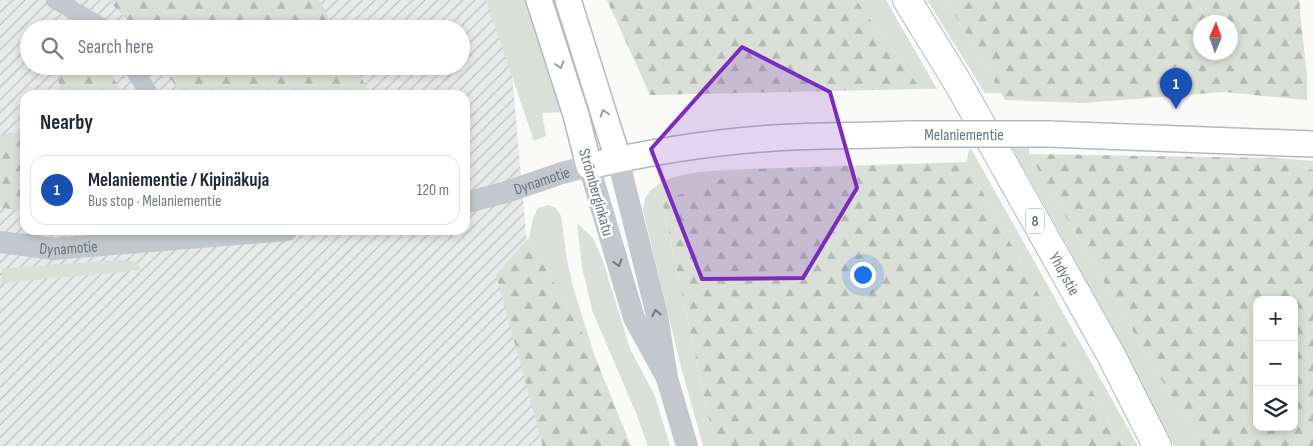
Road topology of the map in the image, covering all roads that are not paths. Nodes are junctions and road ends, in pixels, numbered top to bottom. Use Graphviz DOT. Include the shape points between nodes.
graph roads {
  1 [pos="55,0"];
  2 [pos="539,0"];
  3 [pos="568,0"];
  4 [pos="907,0"];
  5 [pos="89,20"];
  6 [pos="138,75"];
  7 [pos="147,90"];
  8 [pos="1313,144"];
  9 [pos="618,159"];
  10 [pos="589,166"];
  11 [pos="470,202"];
  12 [pos="206,235"];
  13 [pos="0,242"];
  14 [pos="667,378"];
  15 [pos="687,446"];
  16 [pos="1157,446"];
  1 -- 5 [label="street"];
  2 -- 10 [label="main road, Strömberginkatu, one-way"];
  9 -- 3 [label="main road, Strömberginkatu, one-way"];
  4 -- 16 [label="highway, Yhdystie / 8" via="958,83"];
  6 -- 7 [label="street"];
  8 -- 9 [label="main road, Melaniementie, bridge" via="1049,134 908,134 774,138 710,144"];
  9 -- 10 [label="main road, Dynamotie"];
  14 -- 9 [label="street, Strömberginkatu, one-way" via="657,315"];
  10 -- 11 [label="street, Dynamotie"];
  10 -- 14 [label="street, Strömberginkatu, one-way" via="634,318"];
  12 -- 13 [label="street, Dynamotie" via="53,249"];
  14 -- 15 [label="street, Strömberginkatu"];
}
